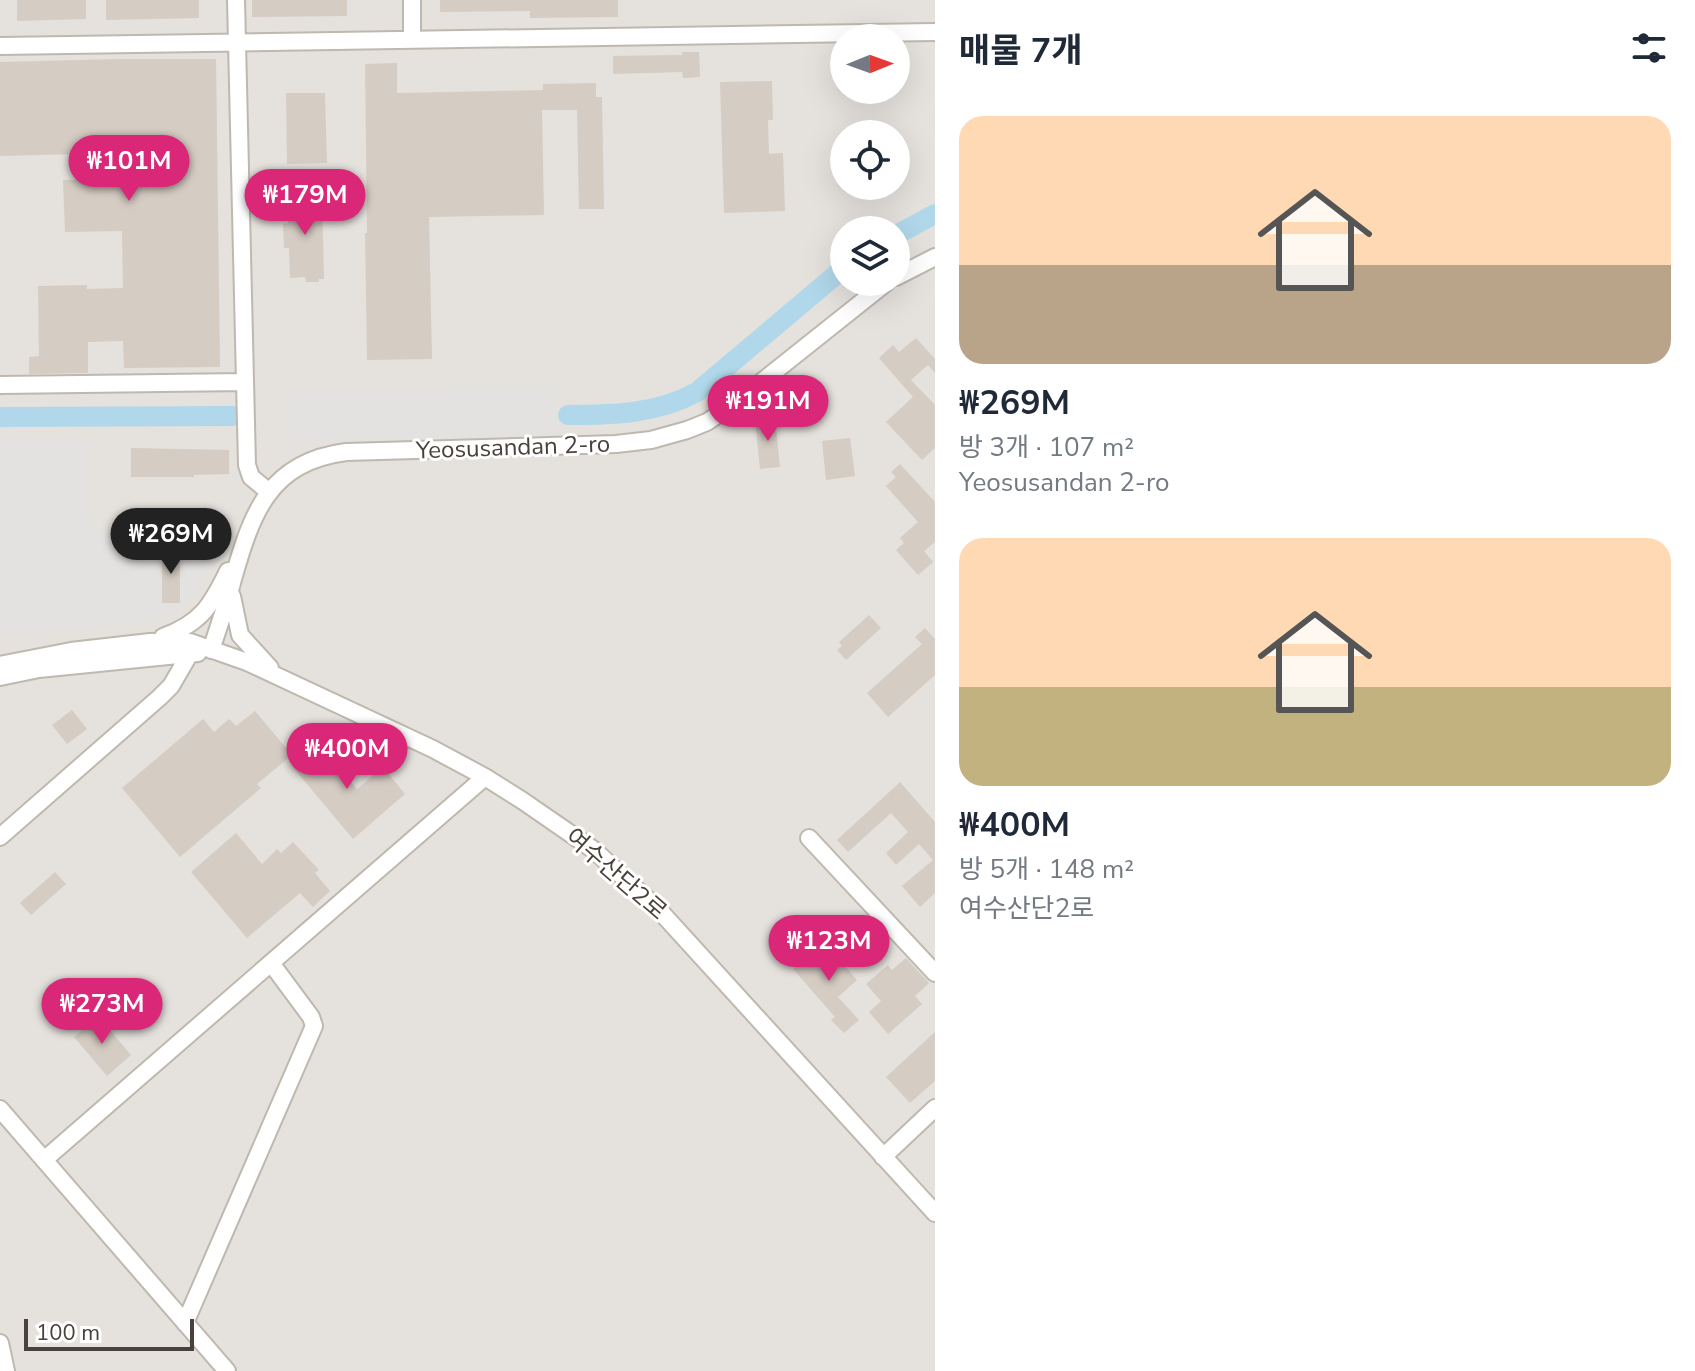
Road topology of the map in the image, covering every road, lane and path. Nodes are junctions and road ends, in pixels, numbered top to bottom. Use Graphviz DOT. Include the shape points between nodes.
graph roads {
  1 [pos="236,0"];
  2 [pos="412,0"];
  3 [pos="935,32"];
  4 [pos="412,40"];
  5 [pos="237,42"];
  6 [pos="0,46"];
  7 [pos="935,257"];
  8 [pos="910,270"];
  9 [pos="869,296"];
  10 [pos="245,382"];
  11 [pos="0,385"];
  12 [pos="269,492"];
  13 [pos="243,546"];
  14 [pos="231,587"];
  15 [pos="150,642"];
  16 [pos="211,650"];
  17 [pos="189,655"];
  18 [pos="0,665"];
  19 [pos="0,677"];
  20 [pos="284,679"];
  21 [pos="485,777"];
  22 [pos="0,837"];
  23 [pos="809,838"];
  24 [pos="271,963"];
  25 [pos="935,973"];
  26 [pos="935,1108"];
  27 [pos="0,1109"];
  28 [pos="883,1157"];
  29 [pos="44,1160"];
  30 [pos="935,1213"];
  31 [pos="185,1323"];
  32 [pos="0,1343"];
  33 [pos="6,1371"];
  34 [pos="227,1371"];
  1 -- 5 [label="street"];
  2 -- 4 [label="street"];
  3 -- 4 [label="street"];
  4 -- 5 [label="street"];
  5 -- 6 [label="street"];
  5 -- 10 [label="street"];
  7 -- 8 [label="street"];
  9 -- 12 [label="street, Yeosusandan 2-ro" via="735,403 687,430 616,444 334,453 309,460"];
  10 -- 11 [label="street"];
  10 -- 12 [label="street" via="248,471"];
  12 -- 13 [label="street, Yeosusandan 2-ro"];
  13 -- 14 [label="street, Yeosusandan 2-ro"];
  13 -- 15 [label="street" via="202,615 186,628"];
  14 -- 16 [label="street, Yeosusandan 2-ro"];
  14 -- 20 [label="street" via="240,635"];
  15 -- 16 [label="street, 여수산단2로" via="190,642"];
  15 -- 18 [label="street"];
  16 -- 17 [label="street"];
  16 -- 20 [label="street, 여수산단2로"];
  17 -- 19 [label="street" via="85,663"];
  17 -- 22 [label="street" via="160,697"];
  20 -- 21 [label="street, 여수산단2로"];
  21 -- 24 [label="street"];
  21 -- 28 [label="street, 여수산단2로" via="570,832 638,889"];
  23 -- 25 [label="street"];
  24 -- 29 [label="street"];
  24 -- 31 [label="street" via="314,1026"];
  26 -- 28 [label="street"];
  27 -- 29 [label="street"];
  28 -- 30 [label="street, 여수산단2로"];
  29 -- 31 [label="street"];
  31 -- 34 [label="street"];
  32 -- 33 [label="street"];
}
